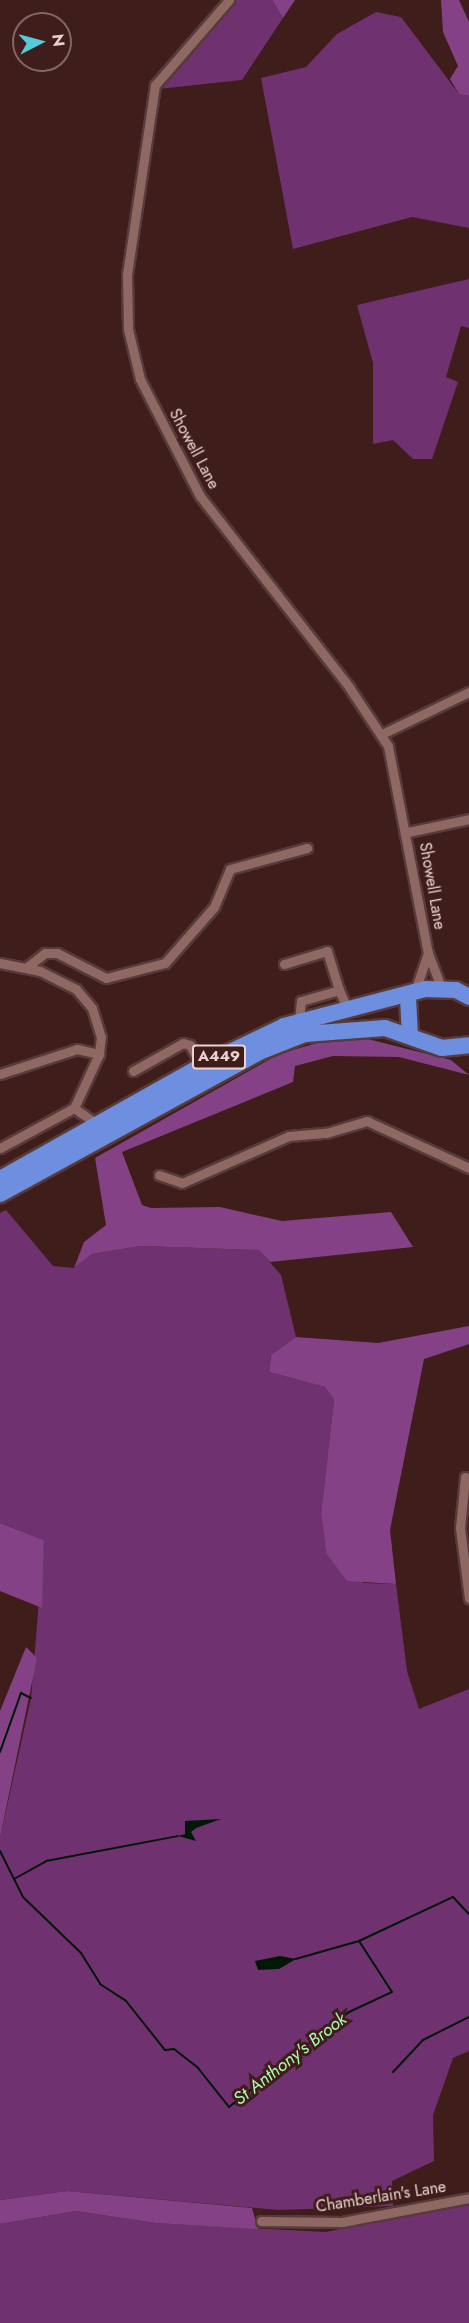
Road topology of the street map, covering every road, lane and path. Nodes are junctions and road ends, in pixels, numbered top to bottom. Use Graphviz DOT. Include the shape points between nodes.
graph roads {
  1 [pos="229,0"];
  2 [pos="469,692"];
  3 [pos="382,734"];
  4 [pos="469,819"];
  5 [pos="408,832"];
  6 [pos="307,848"];
  7 [pos="428,953"];
  8 [pos="0,963"];
  9 [pos="284,964"];
  10 [pos="27,967"];
  11 [pos="442,989"];
  12 [pos="339,990"];
  13 [pos="412,994"];
  14 [pos="469,998"];
  15 [pos="347,1008"];
  16 [pos="299,1020"];
  17 [pos="410,1033"];
  18 [pos="461,1047"];
  19 [pos="99,1054"];
  20 [pos="469,1057"];
  21 [pos="201,1066"];
  22 [pos="134,1071"];
  23 [pos="0,1074"];
  24 [pos="74,1108"];
  25 [pos="98,1125"];
  26 [pos="0,1148"];
  27 [pos="469,1168"];
  28 [pos="159,1174"];
  29 [pos="0,1179"];
  30 [pos="0,1194"];
  31 [pos="465,1478"];
  32 [pos="469,1598"];
  33 [pos="469,2198"];
  34 [pos="261,2221"];
  1 -- 3 [label="street, Showell Lane" via="155,86 127,275 128,329 140,379 200,496"];
  2 -- 3 [label="street"];
  3 -- 5 [label="street, Showell Lane"];
  4 -- 5 [label="street"];
  5 -- 7 [label="street, Showell Lane"];
  6 -- 10 [label="street" via="230,869 214,907 165,963 106,978 57,953 45,953"];
  7 -- 11 [label="street, Showell Lane"];
  7 -- 13 [label="street, Showell Lane"];
  8 -- 10 [label="street"];
  9 -- 12 [label="street" via="327,951"];
  10 -- 19 [label="street" via="76,988 92,1008 101,1037"];
  11 -- 13 [label="highway"];
  11 -- 14 [label="highway"];
  12 -- 15 [label="street"];
  12 -- 16 [label="street" via="301,1001"];
  13 -- 15 [label="highway, A449"];
  13 -- 17 [label="highway"];
  15 -- 16 [label="highway, A449"];
  16 -- 21 [label="highway, A449"];
  17 -- 18 [label="highway"];
  17 -- 30 [label="highway, A449" via="328,1029 287,1040"];
  18 -- 20 [label="highway"];
  19 -- 23 [label="street" via="77,1049"];
  19 -- 24 [label="street"];
  21 -- 22 [label="street" via="190,1045 183,1043"];
  21 -- 25 [label="highway, A449"];
  24 -- 25 [label="street"];
  24 -- 26 [label="street"];
  25 -- 29 [label="highway, A449"];
  27 -- 28 [label="street" via="358,1122 326,1133 289,1136 182,1183"];
  31 -- 32 [label="street" via="460,1528"];
  33 -- 34 [label="street, Chamberlain's Lane" via="342,2222"];
}
